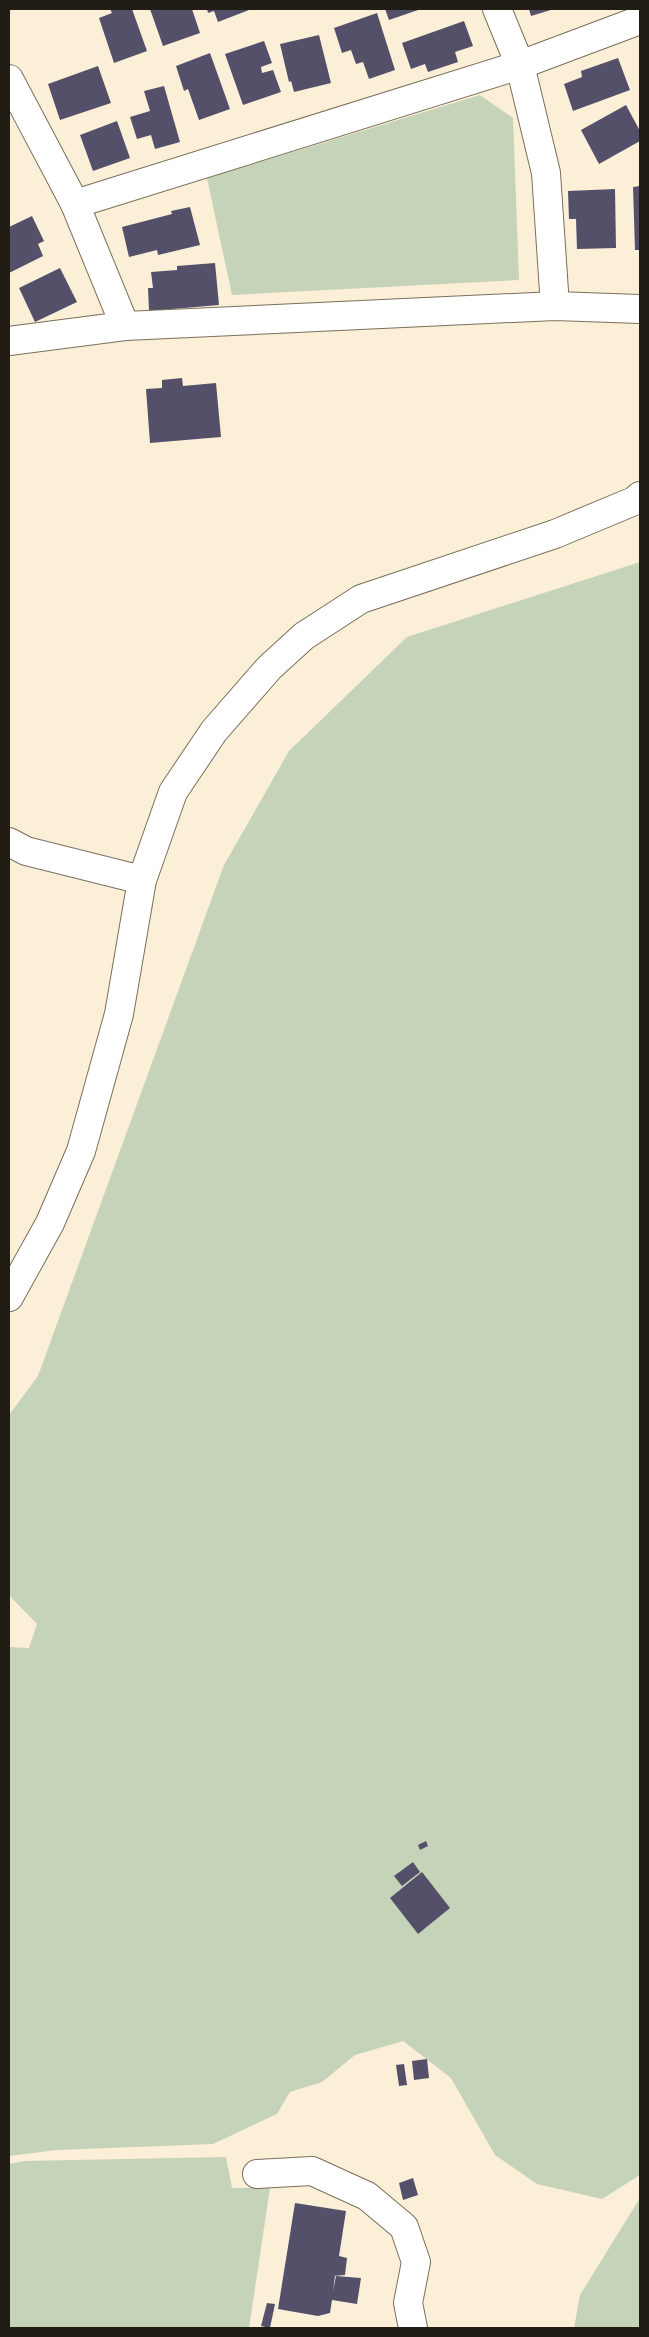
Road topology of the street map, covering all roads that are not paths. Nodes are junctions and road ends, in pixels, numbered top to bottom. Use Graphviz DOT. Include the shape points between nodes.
graph roads {
  1 [pos="497,9"];
  2 [pos="640,20"];
  3 [pos="520,65"];
  4 [pos="9,79"];
  5 [pos="74,204"];
  6 [pos="555,306"];
  7 [pos="640,309"];
  8 [pos="125,326"];
  9 [pos="9,341"];
  10 [pos="640,496"];
  11 [pos="9,842"];
  12 [pos="142,880"];
  13 [pos="9,1297"];
  14 [pos="257,2174"];
  15 [pos="412,2328"];
  1 -- 3 [label="street"];
  2 -- 3 [label="street"];
  3 -- 5 [label="street"];
  3 -- 6 [label="street" via="546,173"];
  4 -- 5 [label="street"];
  5 -- 8 [label="street"];
  6 -- 7 [label="street"];
  6 -- 8 [label="street"];
  8 -- 9 [label="street"];
  10 -- 12 [label="street" via="555,534 361,599 304,636 269,668 214,731 173,792"];
  11 -- 12 [label="street" via="26,852"];
  12 -- 13 [label="street" via="119,1014 81,1151 50,1223"];
  14 -- 15 [label="street" via="312,2171 368,2196 404,2227 416,2262 408,2303"];
}
